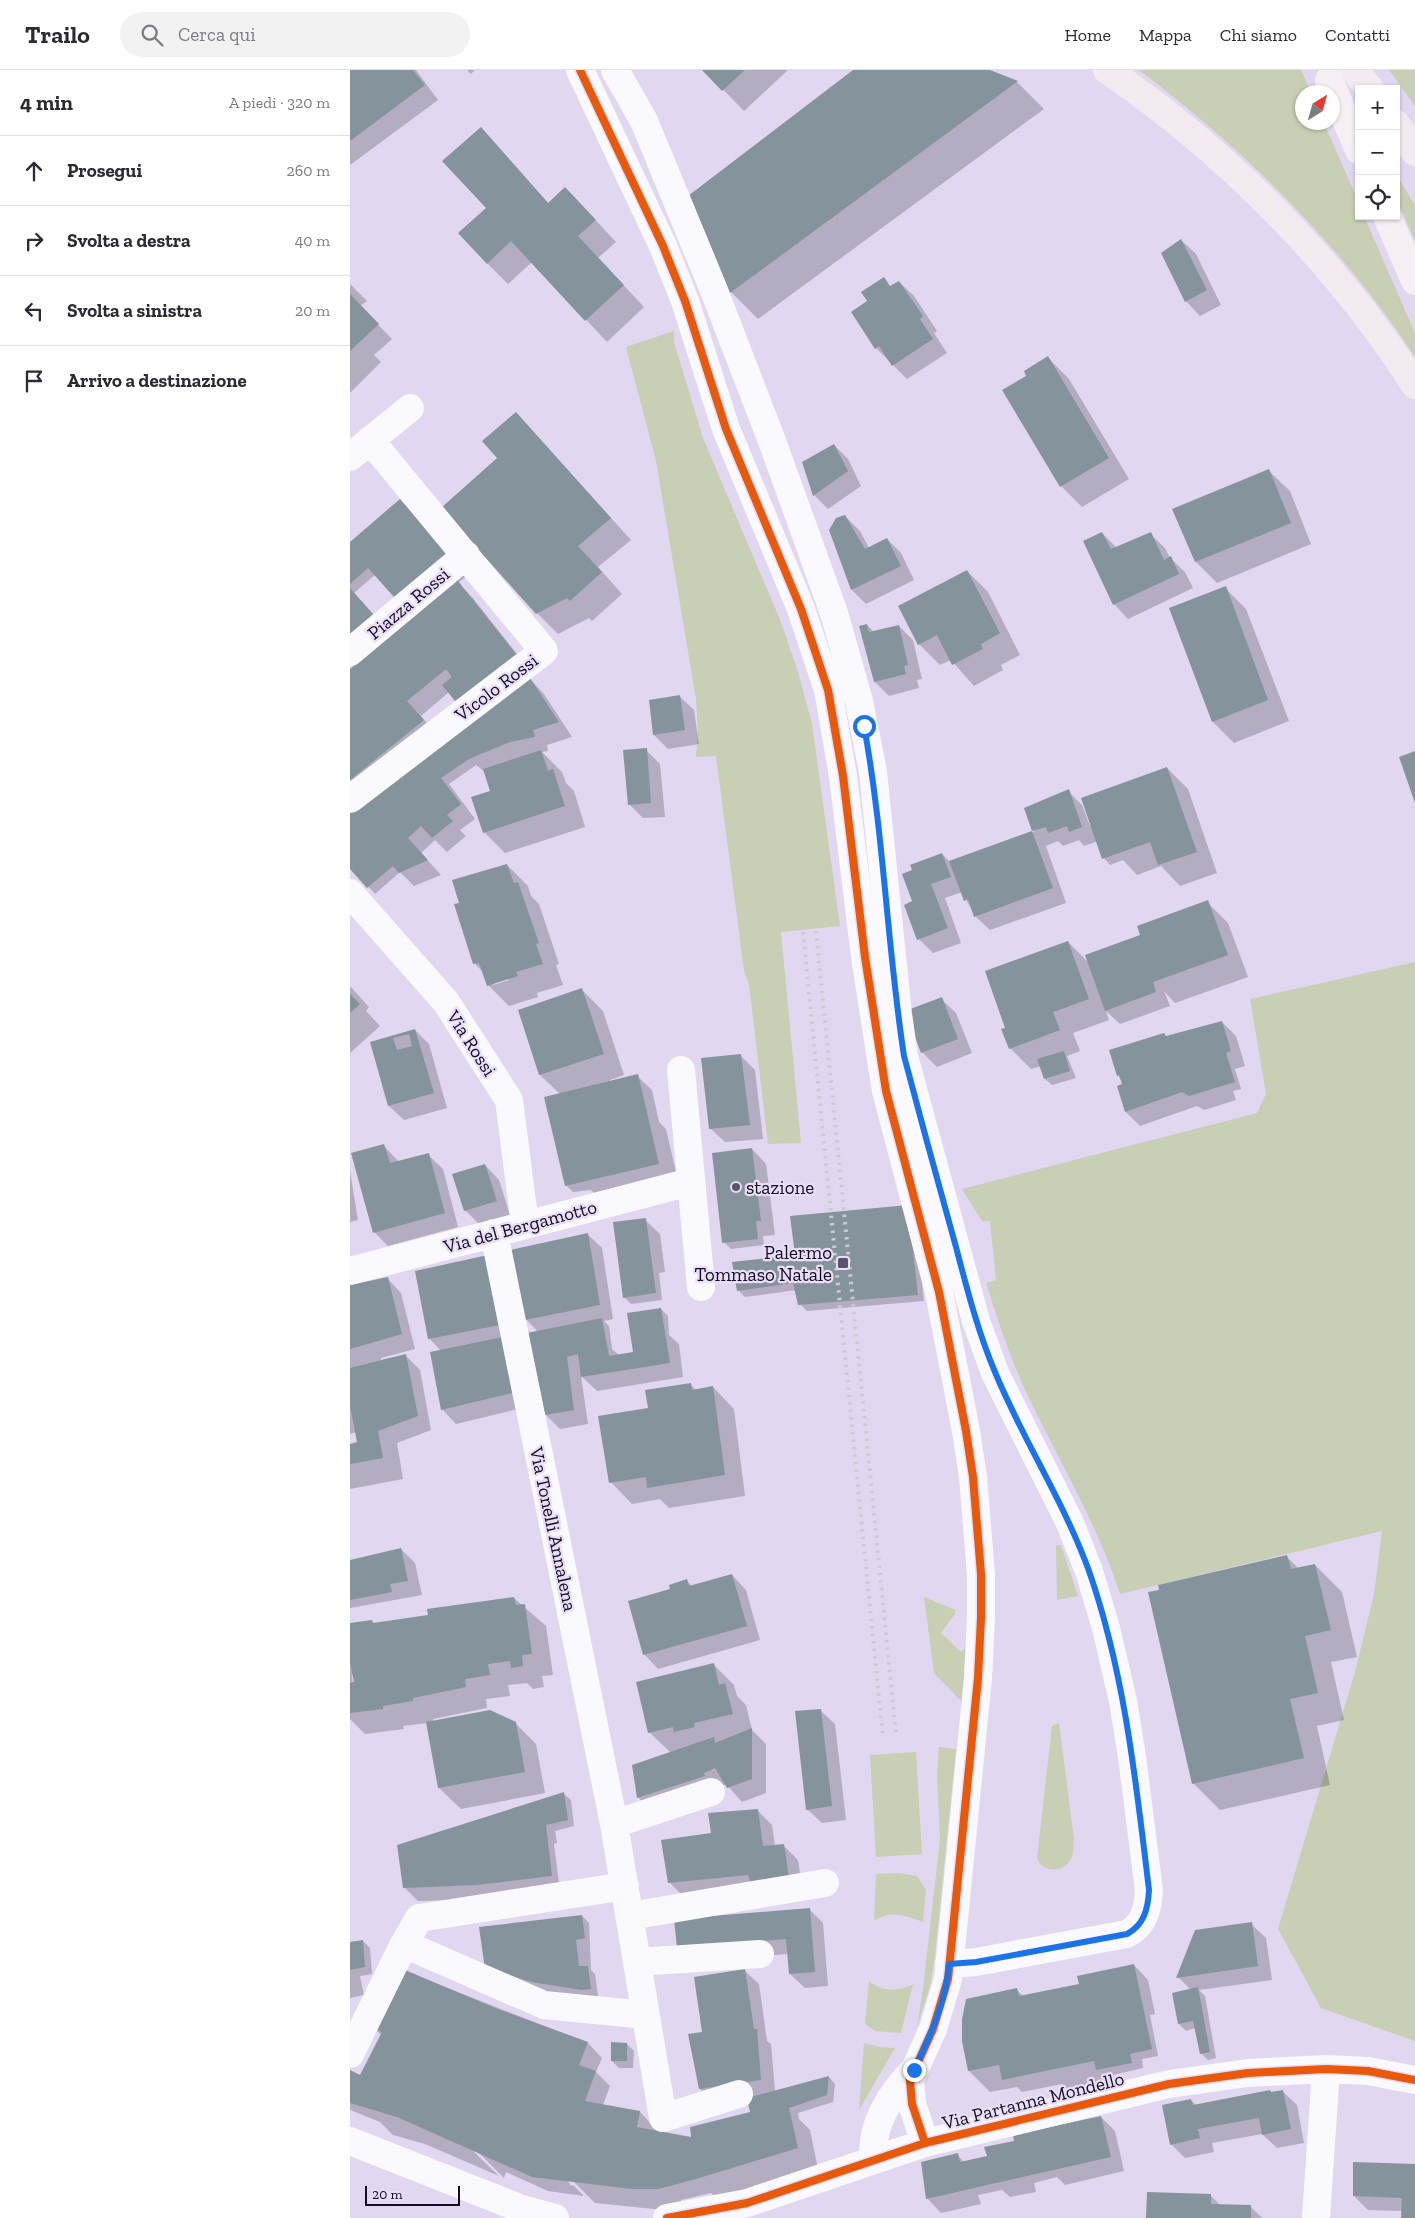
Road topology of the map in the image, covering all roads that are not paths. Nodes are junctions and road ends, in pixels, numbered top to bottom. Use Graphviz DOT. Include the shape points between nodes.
graph roads {
  1 [pos="580,70"];
  2 [pos="615,70"];
  3 [pos="1107,70"];
  4 [pos="1354,70"];
  5 [pos="1329,80"];
  6 [pos="1367,85"];
  7 [pos="1400,130"];
  8 [pos="1355,141"];
  9 [pos="1415,152"];
  10 [pos="1389,220"];
  11 [pos="1415,282"];
  12 [pos="1415,385"];
  13 [pos="410,408"];
  14 [pos="360,449"];
  15 [pos="466,555"];
  16 [pos="350,652"];
  17 [pos="350,799"];
  18 [pos="350,893"];
  19 [pos="681,1070"];
  20 [pos="690,1182"];
  21 [pos="525,1225"];
  22 [pos="494,1233"];
  23 [pos="350,1271"];
  24 [pos="702,1287"];
  25 [pos="711,1792"];
  26 [pos="614,1824"];
  27 [pos="825,1883"];
  28 [pos="625,1886"];
  29 [pos="630,1916"];
  30 [pos="404,1944"];
  31 [pos="760,1954"];
  32 [pos="637,1962"];
  33 [pos="949,1964"];
  34 [pos="646,2015"];
  35 [pos="350,2054"];
  36 [pos="1326,2069"];
  37 [pos="914,2070"];
  38 [pos="1415,2080"];
  39 [pos="739,2094"];
  40 [pos="350,2141"];
  41 [pos="925,2143"];
  42 [pos="874,2160"];
  43 [pos="555,2218"];
  44 [pos="667,2218"];
  45 [pos="1316,2218"];
  1 -- 33 [label="street" via="663,246 685,301 726,429 817,652 836,731 886,1092 939,1292 958,1381 973,1477 981,1618 978,1678"];
  2 -- 33 [label="street" via="644,122 714,288 834,613 859,701 872,772 898,1014 904,1056 924,1136 976,1321 995,1373 1070,1523 1089,1572 1123,1701 1149,1890 1143,1920 1127,1934 976,1962"];
  3 -- 12 [label="highway" via="1173,120 1292,229 1338,280 1394,352"];
  4 -- 6 [label="highway"];
  5 -- 8 [label="main road"];
  7 -- 9 [label="highway"];
  10 -- 11 [label="main road"];
  13 -- 14 [label="street"];
  14 -- 15 [label="street"];
  15 -- 16 [label="street, Piazza Rossi"];
  15 -- 17 [label="street, Vicolo Rossi" via="544,651"];
  18 -- 21 [label="street, Via Rossi" via="446,1002 509,1100"];
  19 -- 20 [label="street"];
  20 -- 21 [label="street, Via del Bergamotto"];
  20 -- 24 [label="street"];
  21 -- 22 [label="street, Via del Bergamotto"];
  22 -- 23 [label="street, Via del Bergamotto"];
  22 -- 26 [label="street, Via Tonelli Annalena"];
  25 -- 26 [label="street"];
  26 -- 28 [label="street, Via Tonelli Annalena"];
  27 -- 29 [label="street"];
  28 -- 29 [label="street, Via Tonelli Annalena"];
  28 -- 30 [label="street" via="419,1918"];
  29 -- 32 [label="street, Via Tonelli Annalena"];
  30 -- 34 [label="street" via="544,2006"];
  30 -- 35 [label="street"];
  31 -- 32 [label="street"];
  32 -- 34 [label="street, Via Tonelli Annalena"];
  33 -- 37 [label="street" via="941,2006"];
  34 -- 39 [label="street, Via Tonelli Annalena" via="663,2118"];
  36 -- 38 [label="street, Via Partanna Mondello" via="1368,2071"];
  36 -- 41 [label="street, Via Partanna Mondello" via="1248,2073 1170,2084"];
  36 -- 45 [label="street"];
  37 -- 41 [label="street" via="910,2092"];
  37 -- 42 [label="street" via="895,2092 880,2121 874,2141"];
  40 -- 43 [label="street" via="522,2209"];
  41 -- 42 [label="street, Via Partanna Mondello"];
  42 -- 44 [label="street, Via Partanna Mondello" via="747,2203"];
}
